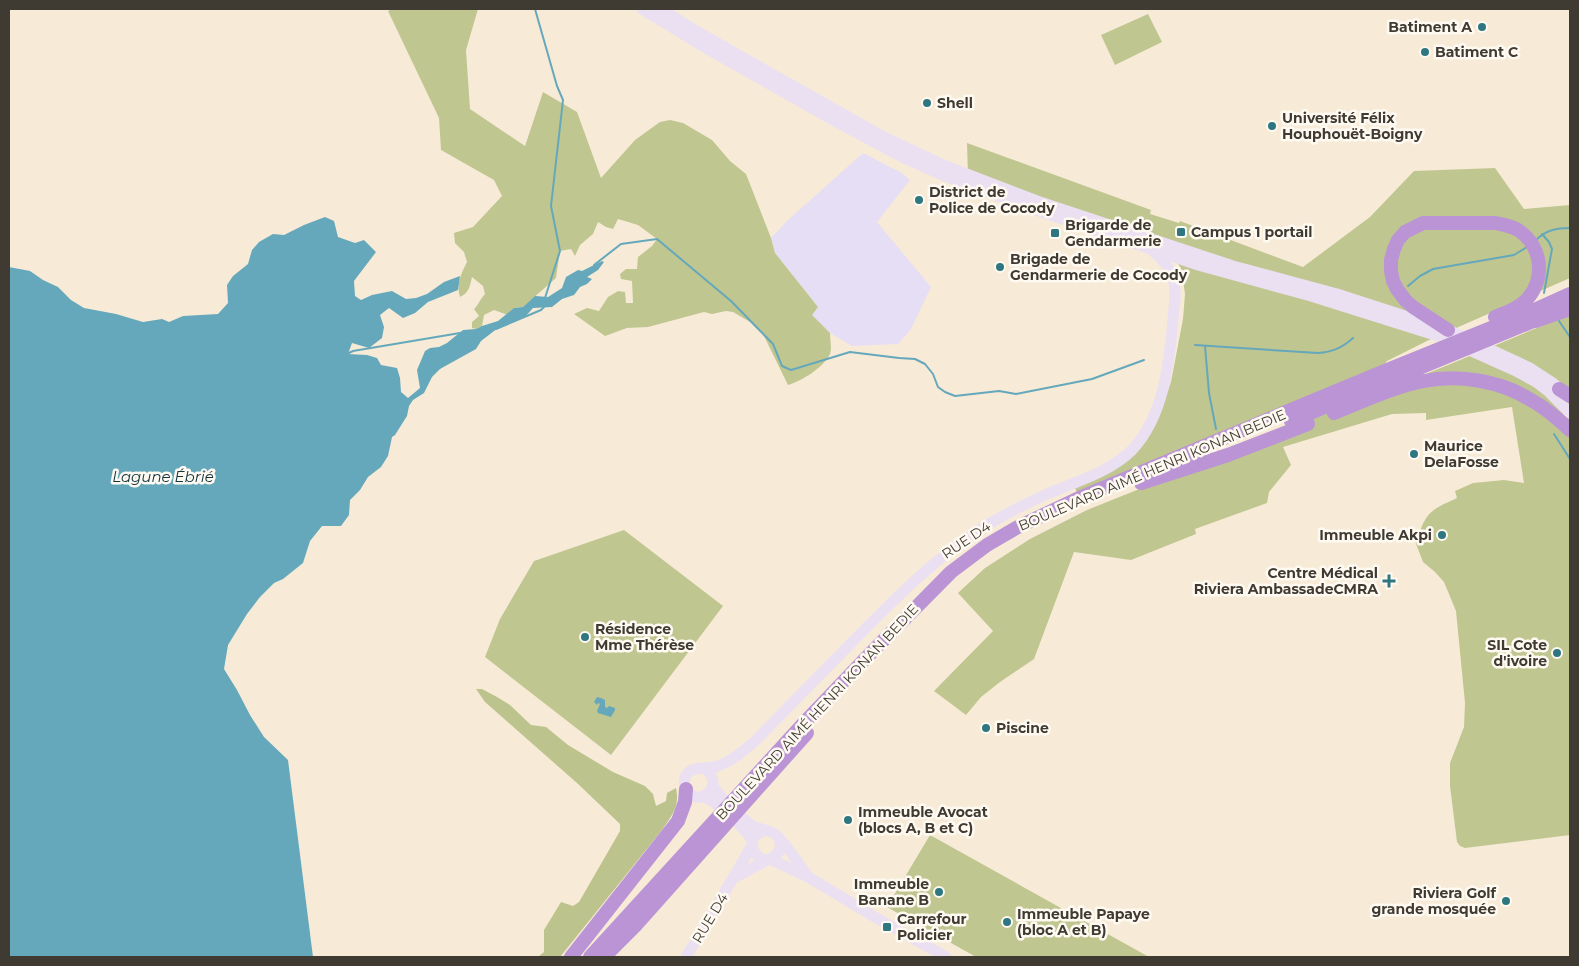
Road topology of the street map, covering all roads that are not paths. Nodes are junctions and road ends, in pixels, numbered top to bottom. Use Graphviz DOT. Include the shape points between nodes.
graph roads {
  1 [pos="642,9"];
  2 [pos="661,9"];
  3 [pos="1149,248"];
  4 [pos="1570,294"];
  5 [pos="1570,304"];
  6 [pos="1570,309"];
  7 [pos="1526,324"];
  8 [pos="1443,333"];
  9 [pos="1380,372"];
  10 [pos="1567,395"];
  11 [pos="1570,413"];
  12 [pos="1570,430"];
  13 [pos="1141,483"];
  14 [pos="705,769"];
  15 [pos="686,789"];
  16 [pos="712,795"];
  17 [pos="748,828"];
  18 [pos="763,831"];
  19 [pos="779,839"];
  20 [pos="752,843"];
  21 [pos="769,859"];
  22 [pos="734,878"];
  23 [pos="810,878"];
  24 [pos="571,957"];
  25 [pos="590,957"];
  26 [pos="604,957"];
  27 [pos="686,957"];
  28 [pos="946,957"];
  1 -- 3 [label="main road" via="719,56 902,157 979,190"];
  2 -- 8 [label="main road" via="882,136 943,165 1037,201 1233,266 1337,294"];
  3 -- 8 [label="main road" via="1198,265"];
  3 -- 14 [label="main road, RUE D4" via="1168,267 1175,287 1171,344 1163,386 1155,413 1142,438 1118,462 1010,512 978,530 940,558 911,582 754,742 734,758"];
  4 -- 9 [label="highway, BOULEVARD AIMÉ HENRI KONAN BEDIE"];
  5 -- 7 [label="highway, BOULEVARD AIMÉ HENRI KONAN BEDIE"];
  6 -- 7 [label="highway"];
  7 -- 13 [label="highway, BOULEVARD AIMÉ HENRI KONAN BEDIE"];
  8 -- 9 [label="highway" via="1406,301 1393,281 1390,260 1398,240 1405,232 1432,222 1496,223 1523,234 1540,267 1532,293 1522,303 1391,363"];
  8 -- 10 [label="main road" via="1501,353 1536,371"];
  8 -- 11 [label="main road" via="1536,382"];
  9 -- 25 [label="highway, BOULEVARD AIMÉ HENRI KONAN BEDIE" via="1062,505 1016,528 951,572 803,724"];
  12 -- 13 [label="highway" via="1531,399 1509,390 1459,379 1425,381 1390,391 1228,455"];
  13 -- 26 [label="highway, BOULEVARD AIMÉ HENRI KONAN BEDIE" via="1020,534 957,578 811,729"];
  14 -- 15 [label="main road, RUE D4" via="693,769 687,774 684,781"];
  14 -- 16 [label="main road" via="712,778"];
  15 -- 16 [label="main road" via="695,796"];
  15 -- 24 [label="highway" via="678,821"];
  16 -- 17 [label="main road"];
  17 -- 18 [label="main road"];
  17 -- 20 [label="main road"];
  18 -- 19 [label="main road" via="772,832"];
  18 -- 20 [label="main road" via="755,836"];
  19 -- 21 [label="main road" via="779,852"];
  19 -- 23 [label="main road"];
  20 -- 21 [label="main road" via="755,854"];
  20 -- 22 [label="main road, RUE D4"];
  21 -- 22 [label="main road, RUE D4"];
  21 -- 23 [label="main road"];
  22 -- 27 [label="main road, RUE D4"];
  23 -- 28 [label="main road"];
}
